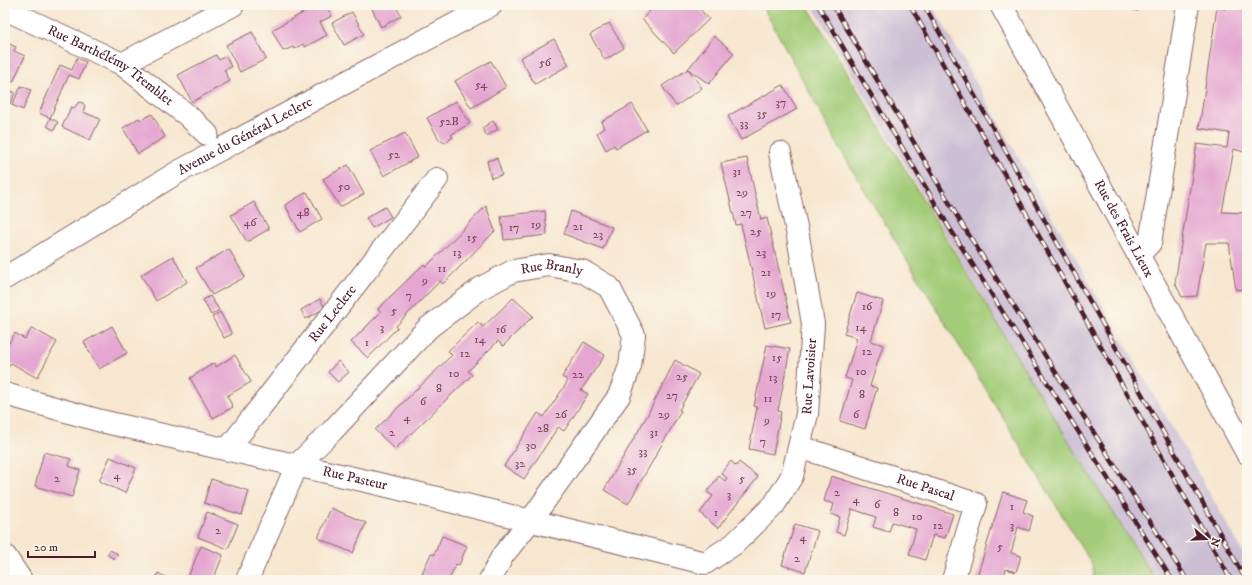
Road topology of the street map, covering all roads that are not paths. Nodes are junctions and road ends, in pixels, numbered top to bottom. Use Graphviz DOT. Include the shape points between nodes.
graph roads {
  1 [pos="232,5"];
  2 [pos="491,5"];
  3 [pos="1001,5"];
  4 [pos="1188,5"];
  5 [pos="5,9"];
  6 [pos="122,64"];
  7 [pos="207,134"];
  8 [pos="780,153"];
  9 [pos="437,179"];
  10 [pos="1139,254"];
  11 [pos="5,278"];
  12 [pos="5,394"];
  13 [pos="800,447"];
  14 [pos="228,449"];
  15 [pos="1247,452"];
  16 [pos="297,465"];
  17 [pos="531,520"];
  18 [pos="5,556"];
  19 [pos="702,572"];
  20 [pos="20,580"];
  21 [pos="248,580"];
  22 [pos="490,580"];
  23 [pos="953,580"];
  1 -- 6 [label="street"];
  2 -- 11 [label="street, Avenue du Général Leclerc" via="178,172"];
  3 -- 10 [label="street, Rue des Frais Lieux"];
  4 -- 10 [label="street" via="1150,243"];
  5 -- 6 [label="street, Rue Barthélémy Tremblet"];
  6 -- 7 [label="street, Rue Barthélémy Tremblet"];
  8 -- 13 [label="street, Rue Lavoisier" via="813,324 807,414"];
  9 -- 14 [label="street, Rue Leclerc"];
  10 -- 15 [label="street, Rue des Frais Lieux"];
  12 -- 14 [label="street, Rue Pasteur" via="101,421"];
  13 -- 19 [label="street, Rue Lavoisier" via="792,476 774,505"];
  13 -- 23 [label="street, Rue Pascal" via="976,504"];
  14 -- 16 [label="street, Rue Pasteur"];
  16 -- 17 [label="street, Rue Pasteur"];
  16 -- 17 [label="street, Rue Branly" via="428,328 481,288 513,272 549,265 582,271 609,287 634,335 630,366 619,396"];
  16 -- 21 [label="street"];
  17 -- 19 [label="street, Rue Pasteur"];
  17 -- 22 [label="street, Rue Branly" via="503,555"];
  18 -- 20 [label="street"];
}
